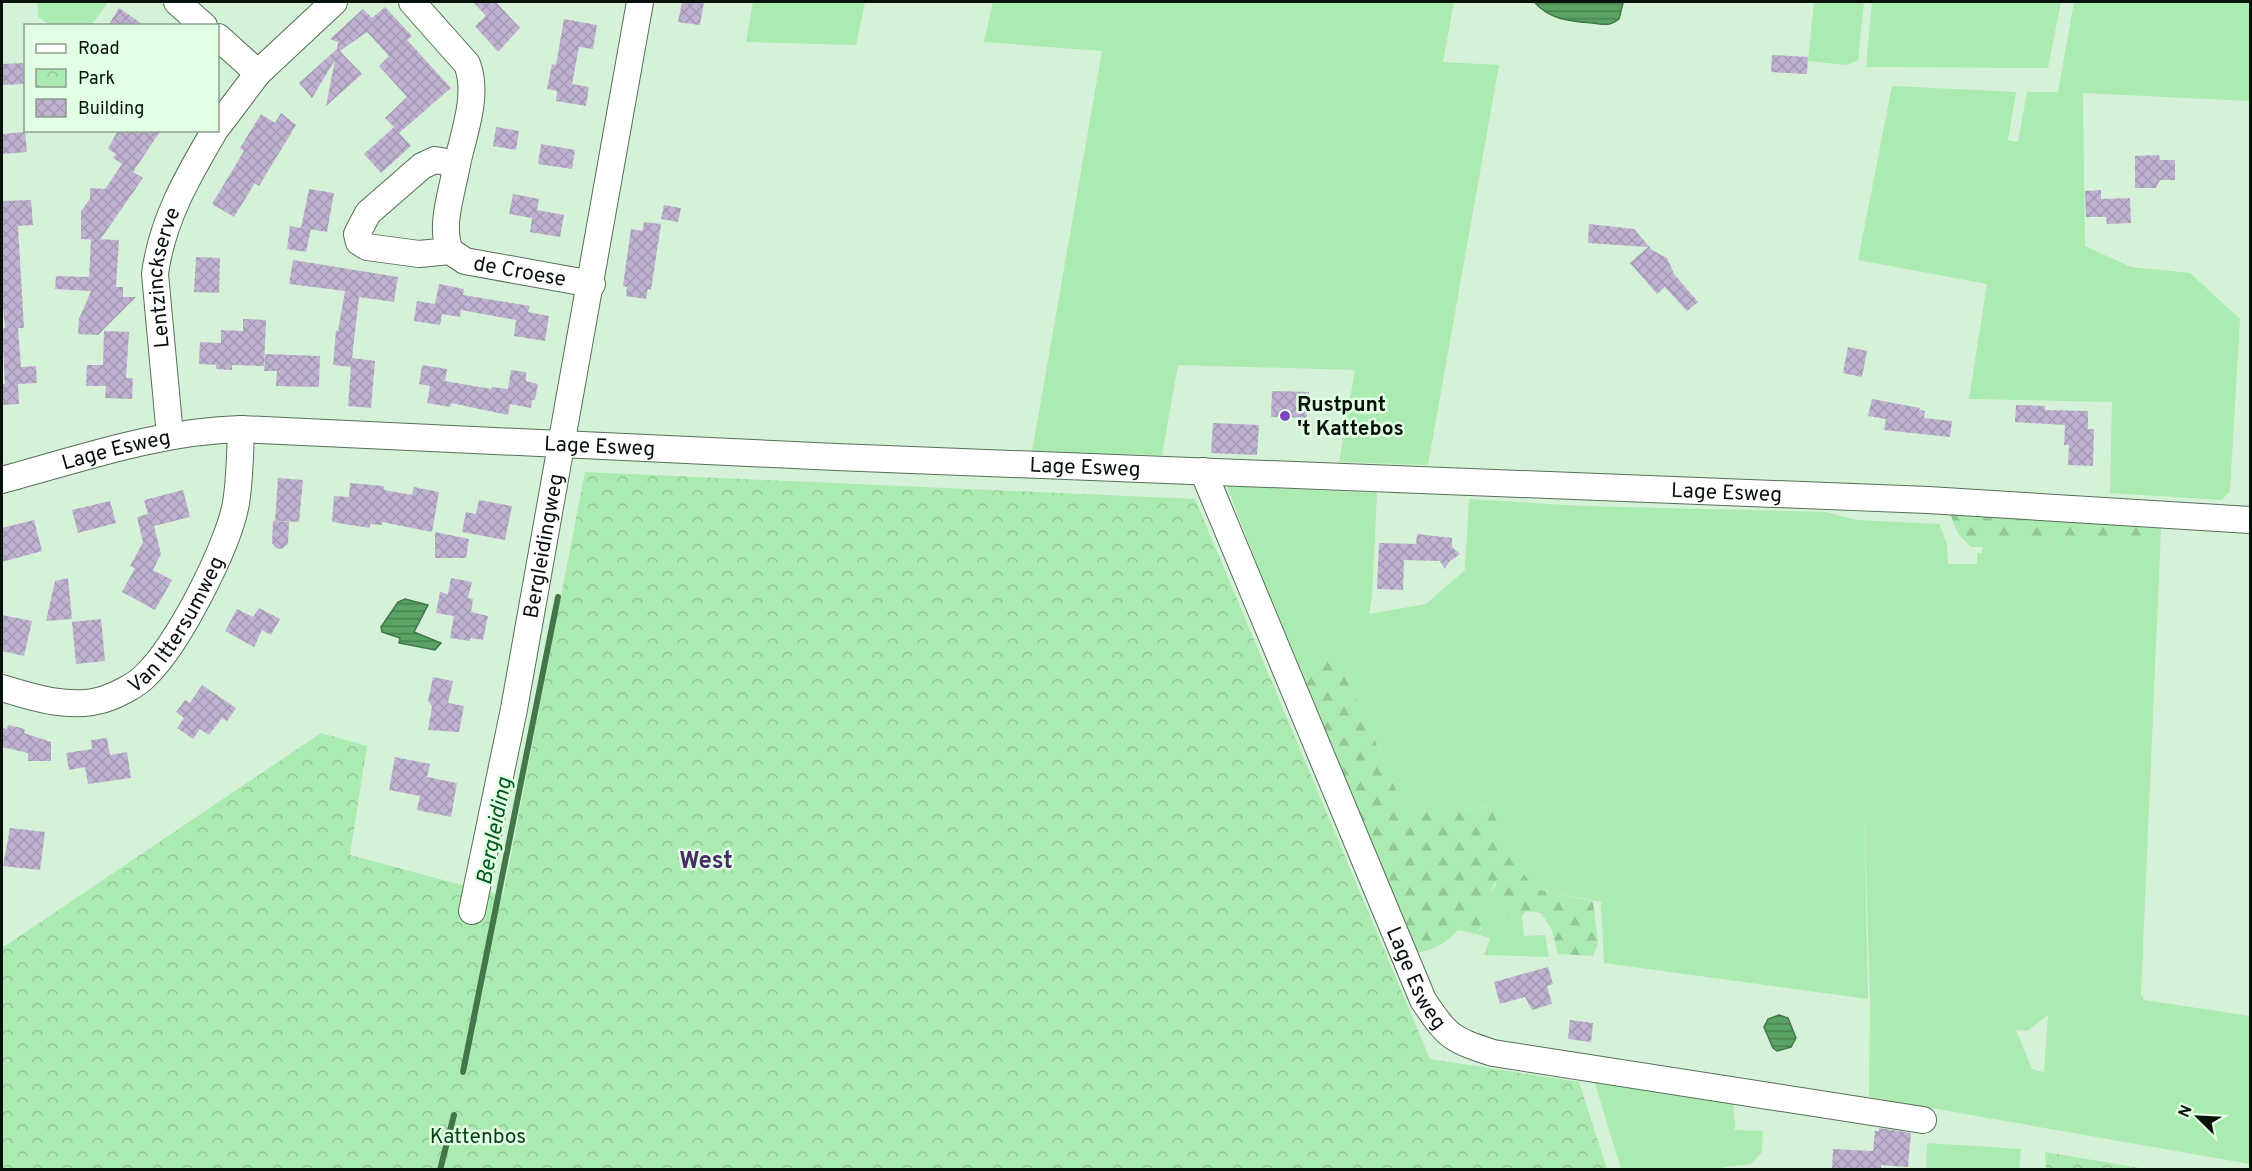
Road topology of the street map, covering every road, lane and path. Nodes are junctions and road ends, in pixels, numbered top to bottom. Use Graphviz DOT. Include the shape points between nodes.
graph roads {
  1 [pos="177,2"];
  2 [pos="334,2"];
  3 [pos="412,2"];
  4 [pos="640,2"];
  5 [pos="202,24"];
  6 [pos="219,38"];
  7 [pos="258,73"];
  8 [pos="219,125"];
  9 [pos="214,132"];
  10 [pos="458,164"];
  11 [pos="450,251"];
  12 [pos="592,284"];
  13 [pos="241,429"];
  14 [pos="170,436"];
  15 [pos="560,444"];
  16 [pos="1203,471"];
  17 [pos="2,480"];
  18 [pos="2250,520"];
  19 [pos="2,688"];
  20 [pos="472,911"];
  21 [pos="1923,1120"];
  1 -- 5 [label="street"];
  2 -- 7 [label="street"];
  3 -- 10 [label="street, de Croese" via="467,64 472,77"];
  4 -- 12 [label="street, Bergleidingweg"];
  6 -- 7 [label="street"];
  7 -- 8 [label="street"];
  9 -- 14 [label="street, Lentzinckserve" via="170,215 155,274"];
  10 -- 11 [label="street, de Croese" via="445,230"];
  10 -- 11 [label="street, de Croese" via="435,160 422,166 368,213 357,234 359,242 367,247 419,254"];
  11 -- 12 [label="street, de Croese" via="465,261"];
  12 -- 15 [label="street, Bergleidingweg"];
  13 -- 14 [label="street, Lage Esweg"];
  13 -- 15 [label="street, Lage Esweg"];
  13 -- 19 [label="street, Van Ittersumweg" via="236,503 222,546 189,612 145,677 105,699 76,703 39,699"];
  14 -- 17 [label="street, Lage Esweg"];
  15 -- 16 [label="street, Lage Esweg"];
  15 -- 20 [label="street, Bergleidingweg" via="514,709"];
  16 -- 18 [label="street, Lage Esweg" via="1928,500"];
  16 -- 21 [label="street, Lage Esweg" via="1423,1000 1445,1033 1493,1053"];
}
